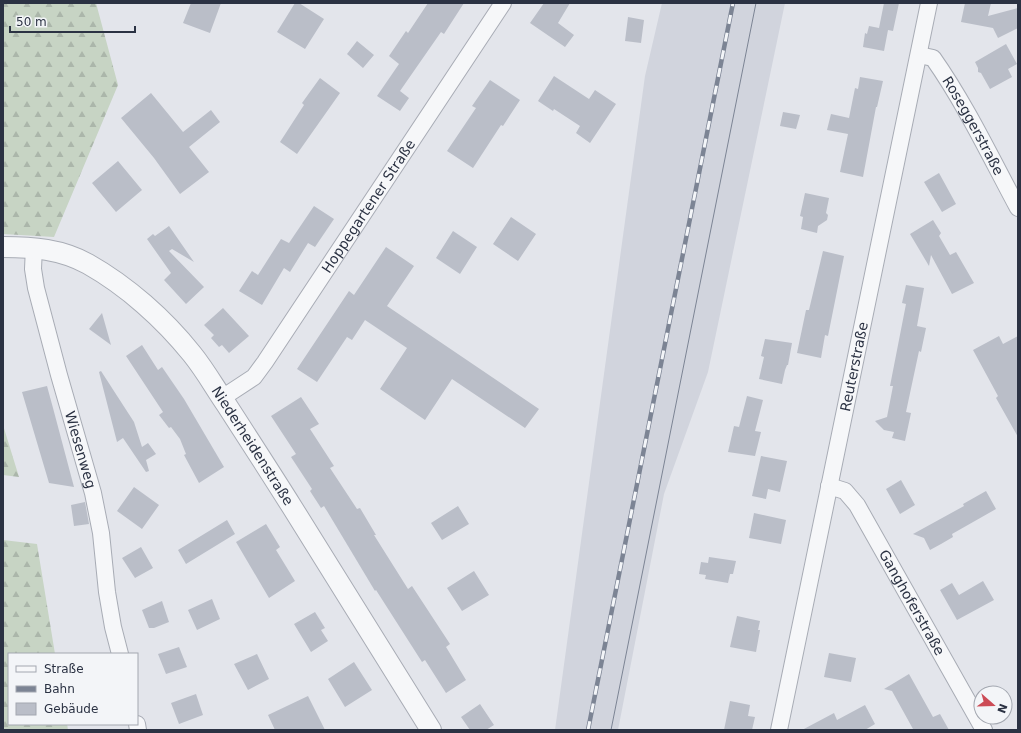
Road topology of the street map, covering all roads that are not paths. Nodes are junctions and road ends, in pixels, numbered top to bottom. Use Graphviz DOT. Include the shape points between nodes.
graph roads {
  1 [pos="503,3"];
  2 [pos="929,3"];
  3 [pos="919,55"];
  4 [pos="1018,208"];
  5 [pos="3,247"];
  6 [pos="34,247"];
  7 [pos="222,398"];
  8 [pos="829,486"];
  9 [pos="120,653"];
  10 [pos="431,730"];
  11 [pos="779,730"];
  12 [pos="984,730"];
  1 -- 7 [label="street, Hoppegartener Straße" via="265,362 254,377"];
  2 -- 3 [label="street, Reuterstraße"];
  3 -- 4 [label="street, Roseggerstraße" via="933,58 969,117"];
  3 -- 8 [label="street, Reuterstraße"];
  5 -- 6 [label="street, Niederheidenstraße"];
  6 -- 7 [label="street, Niederheidenstraße" via="67,254 99,270 130,292 177,336"];
  6 -- 9 [label="street, Wiesenweg" via="33,269 36,288 93,493 101,532 107,592"];
  7 -- 10 [label="street, Niederheidenstraße"];
  8 -- 11 [label="street, Reuterstraße"];
  8 -- 12 [label="street, Ganghoferstraße" via="845,490 857,505"];
}
